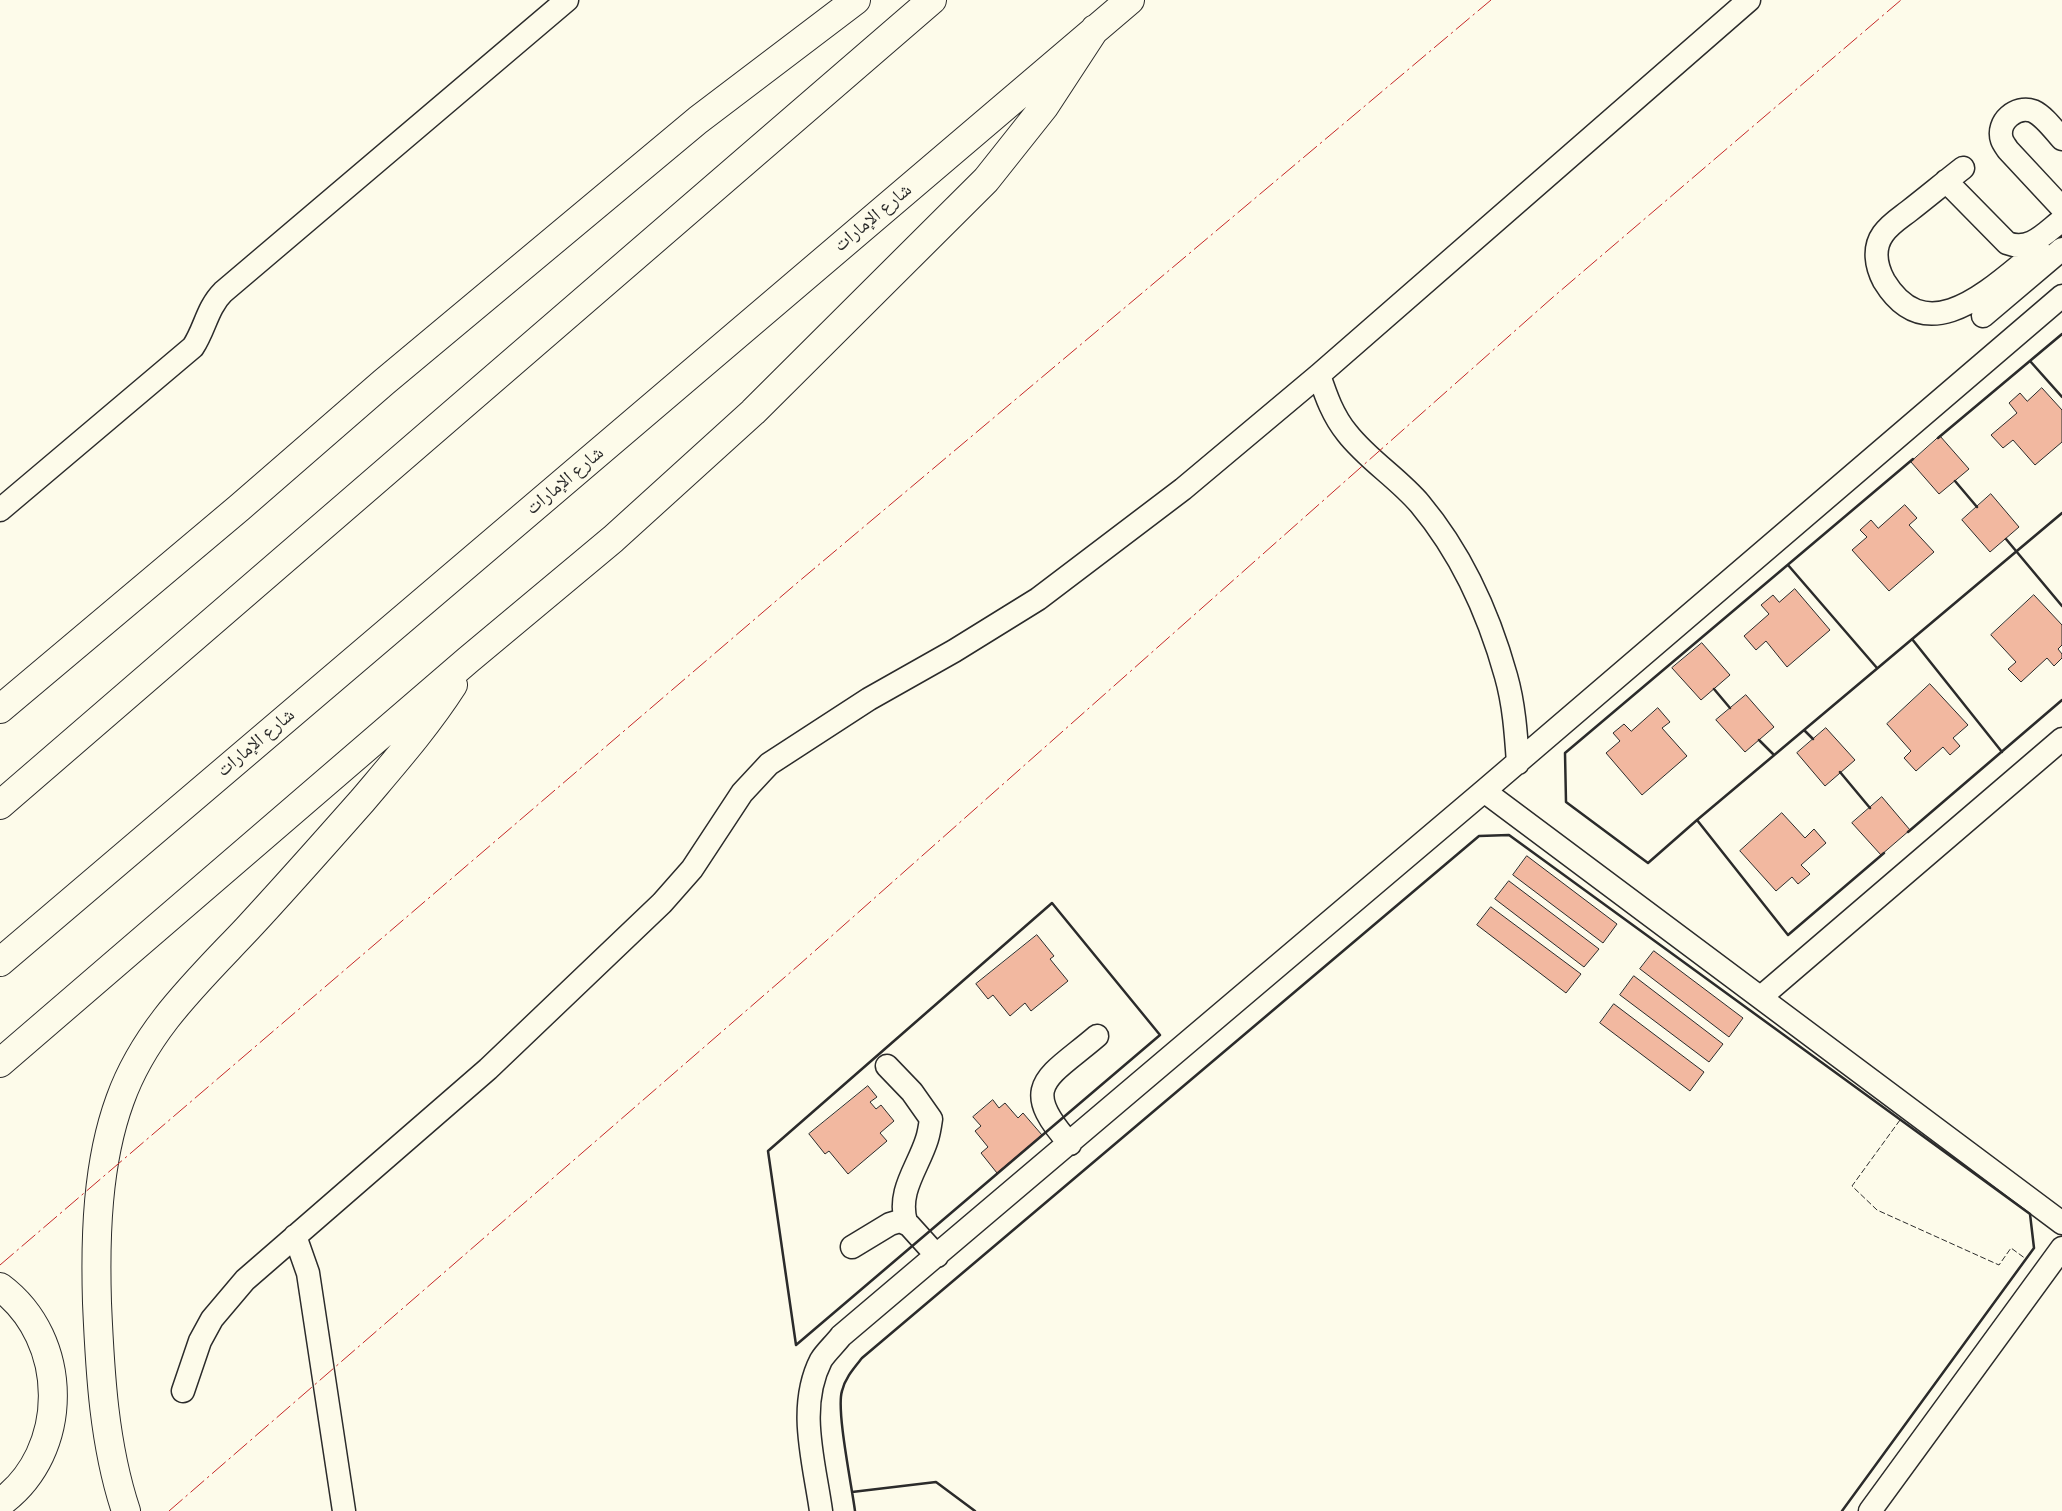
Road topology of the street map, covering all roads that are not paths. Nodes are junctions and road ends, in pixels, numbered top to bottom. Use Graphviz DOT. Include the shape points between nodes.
graph roads {
  1 [pos="567,0"];
  2 [pos="856,0"];
  3 [pos="932,0"];
  4 [pos="1130,0"];
  5 [pos="1749,0"];
  6 [pos="1095,29"];
  7 [pos="2062,139"];
  8 [pos="2062,208"];
  9 [pos="2062,220"];
  10 [pos="2049,256"];
  11 [pos="2062,296"];
  12 [pos="1978,309"];
  13 [pos="2006,344"];
  14 [pos="1319,375"];
  15 [pos="0,510"];
  16 [pos="468,660"];
  17 [pos="0,709"];
  18 [pos="2062,739"];
  19 [pos="1518,763"];
  20 [pos="1484,791"];
  21 [pos="0,805"];
  22 [pos="0,962"];
  23 [pos="1761,997"];
  24 [pos="1098,1036"];
  25 [pos="0,1064"];
  26 [pos="887,1066"];
  27 [pos="1070,1144"];
  28 [pos="906,1222"];
  29 [pos="2062,1223"];
  30 [pos="295,1236"];
  31 [pos="852,1246"];
  32 [pos="2062,1248"];
  33 [pos="937,1256"];
  34 [pos="0,1287"];
  35 [pos="183,1391"];
  36 [pos="0,1503"];
  37 [pos="126,1511"];
  38 [pos="344,1511"];
  39 [pos="821,1511"];
  40 [pos="1870,1511"];
  1 -- 15 [label="street" via="223,292 211,306 205,326 193,347"];
  2 -- 17 [label="highway" via="698,120"];
  3 -- 21 [label="highway"];
  4 -- 6 [label="highway, شارع الإمارات"];
  5 -- 14 [label="street"];
  6 -- 16 [label="highway" via="1027,130 954,213 684,476 614,539"];
  6 -- 22 [label="highway, شارع الإمارات"];
  7 -- 8 [label="street" via="2034,111 2021,110 2009,116 2002,126 2002,139 2008,150"];
  9 -- 10 [label="street"];
  10 -- 12 [label="street"];
  10 -- 12 [label="street" via="2007,244 1955,175 1883,234 1878,244 1878,265 1891,292 1905,305 1922,312 1940,314 1957,309"];
  11 -- 13 [label="street"];
  12 -- 13 [label="street"];
  13 -- 19 [label="street"];
  14 -- 19 [label="street" via="1330,406 1347,433 1420,504 1450,545 1474,590 1506,677"];
  14 -- 30 [label="street" via="1183,489 1038,599 869,699 769,764 742,793 692,869 662,903 488,1069"];
  16 -- 25 [label="highway"];
  16 -- 37 [label="highway" via="409,747 166,1016 140,1056 123,1092 104,1170 97,1288 108,1438"];
  18 -- 23 [label="street"];
  19 -- 20 [label="street"];
  20 -- 23 [label="street"];
  20 -- 27 [label="street"];
  23 -- 29 [label="street"];
  24 -- 27 [label="street" via="1048,1078 1042,1092 1046,1115"];
  26 -- 28 [label="street" via="912,1092 931,1119 928,1138 904,1194"];
  27 -- 33 [label="street"];
  28 -- 31 [label="street" via="895,1221"];
  28 -- 33 [label="street"];
  30 -- 35 [label="street" via="245,1280 212,1320 200,1342"];
  30 -- 38 [label="street" via="308,1273"];
  32 -- 40 [label="street"];
  33 -- 39 [label="street" via="841,1336 822,1359 811,1385 807,1414"];
  34 -- 36 [label="highway" via="26,1312 39,1333 50,1365 54,1407 40,1456 28,1477"];
}
